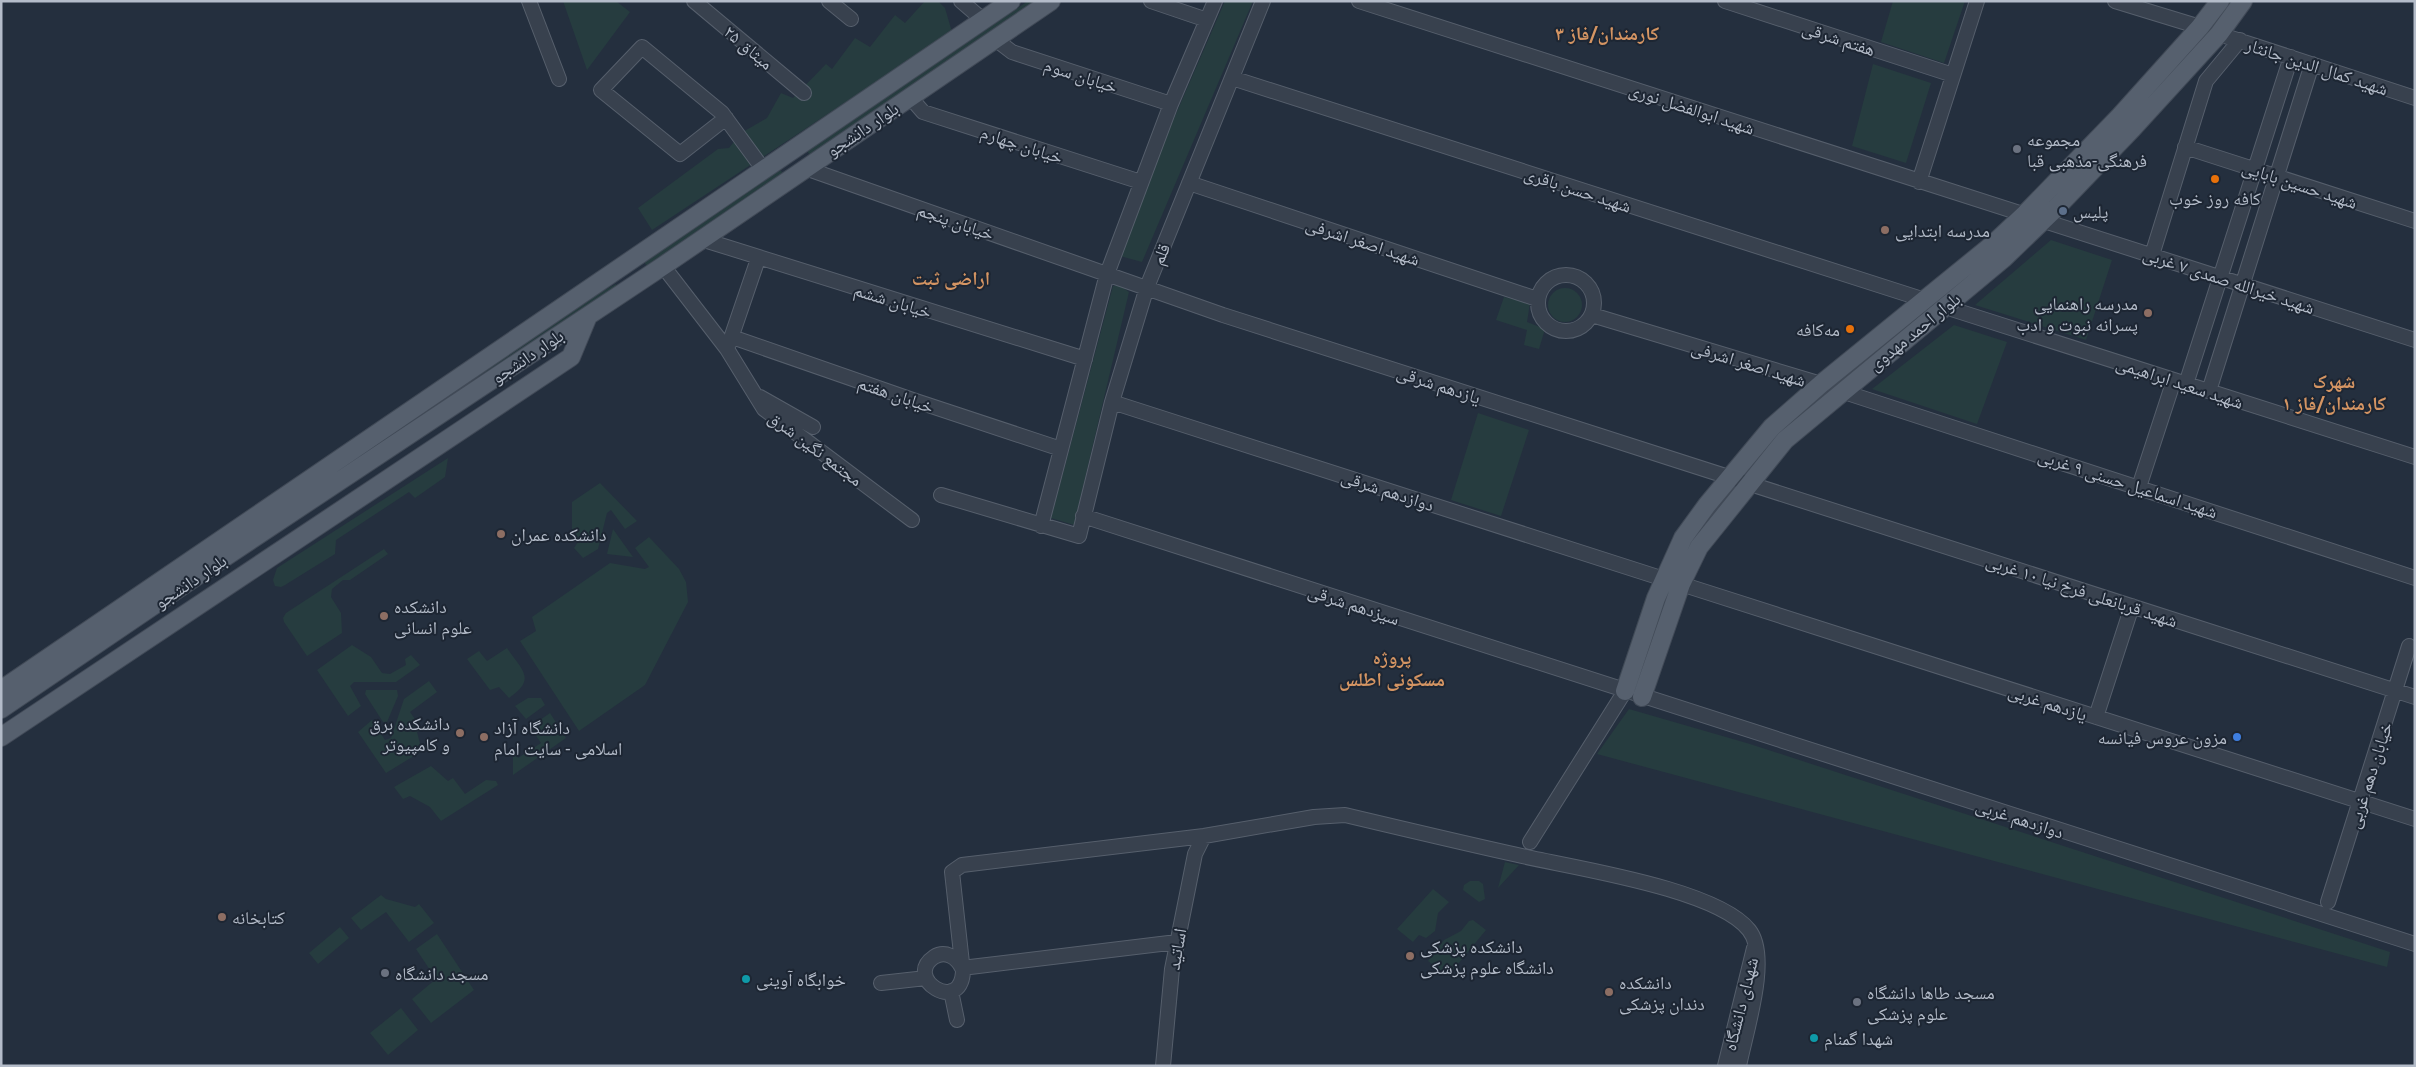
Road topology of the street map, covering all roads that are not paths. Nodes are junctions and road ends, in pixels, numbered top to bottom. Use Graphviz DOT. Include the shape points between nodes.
graph roads {
  1 [pos="529,1"];
  2 [pos="694,1"];
  3 [pos="829,1"];
  4 [pos="961,1"];
  5 [pos="1011,1"];
  6 [pos="1051,1"];
  7 [pos="1151,1"];
  8 [pos="1215,1"];
  9 [pos="1263,1"];
  10 [pos="1359,1"];
  11 [pos="1725,1"];
  12 [pos="1977,1"];
  13 [pos="2115,1"];
  14 [pos="2220,1"];
  15 [pos="2243,1"];
  16 [pos="851,19"];
  17 [pos="983,20"];
  18 [pos="1207,20"];
  19 [pos="2200,27"];
  20 [pos="2219,34"];
  21 [pos="995,39"];
  22 [pos="2240,40"];
  23 [pos="2291,57"];
  24 [pos="2312,64"];
  25 [pos="1953,75"];
  26 [pos="1232,78"];
  27 [pos="559,79"];
  28 [pos="804,93"];
  29 [pos="910,97"];
  30 [pos="2415,98"];
  31 [pos="1171,104"];
  32 [pos="726,118"];
  33 [pos="2185,147"];
  34 [pos="791,150"];
  35 [pos="805,168"];
  36 [pos="763,169"];
  37 [pos="2255,170"];
  38 [pos="2278,177"];
  39 [pos="1141,182"];
  40 [pos="1920,182"];
  41 [pos="1189,183"];
  42 [pos="2025,214"];
  43 [pos="2044,221"];
  44 [pos="2415,222"];
  45 [pos="701,239"];
  46 [pos="2152,255"];
  47 [pos="758,258"];
  48 [pos="663,266"];
  49 [pos="619,268"];
  50 [pos="1107,274"];
  51 [pos="2221,278"];
  52 [pos="632,286"];
  53 [pos="2244,286"];
  54 [pos="1147,287"];
  55 [pos="1538,299"];
  56 [pos="1924,300"];
  57 [pos="1945,306"];
  58 [pos="1592,315"];
  59 [pos="588,316"];
  60 [pos="2415,340"];
  61 [pos="729,343"];
  62 [pos="1085,359"];
  63 [pos="2180,382"];
  64 [pos="1821,384"];
  65 [pos="1841,391"];
  66 [pos="2209,391"];
  67 [pos="755,394"];
  68 [pos="1112,402"];
  69 [pos="813,427"];
  70 [pos="1061,449"];
  71 [pos="2415,457"];
  72 [pos="1732,478"];
  73 [pos="1750,484"];
  74 [pos="2139,486"];
  75 [pos="941,495"];
  76 [pos="1083,516"];
  77 [pos="912,520"];
  78 [pos="1040,526"];
  79 [pos="2415,578"];
  80 [pos="1664,579"];
  81 [pos="1681,584"];
  82 [pos="2132,606"];
  83 [pos="2409,646"];
  84 [pos="1,690"];
  85 [pos="2396,690"];
  86 [pos="1625,691"];
  87 [pos="2415,696"];
  88 [pos="1642,697"];
  89 [pos="1,709"];
  90 [pos="2096,717"];
  91 [pos="1,737"];
  92 [pos="2360,802"];
  93 [pos="2415,819"];
  94 [pos="1204,836"];
  95 [pos="1530,842"];
  96 [pos="2328,902"];
  97 [pos="1177,942"];
  98 [pos="2415,944"];
  99 [pos="1755,945"];
  100 [pos="962,968"];
  101 [pos="926,978"];
  102 [pos="881,983"];
  103 [pos="951,991"];
  104 [pos="957,1020"];
  105 [pos="1162,1066"];
  106 [pos="1725,1066"];
  107 [pos="1738,1066"];
  1 -- 27 [label="street"];
  2 -- 28 [label="street, میثاق ۲۵"];
  3 -- 16 [label="street"];
  4 -- 17 [label="street"];
  5 -- 17 [label="main road, بلوار دانشجو"];
  6 -- 21 [label="main road, بلوار دانشجو"];
  7 -- 18 [label="street"];
  8 -- 18 [label="street"];
  9 -- 26 [label="street, قلم"];
  10 -- 40 [label="street, شهید ابوالفضل نوری"];
  11 -- 25 [label="street, هفتم شرقی"];
  12 -- 25 [label="street"];
  13 -- 19 [label="street"];
  14 -- 19 [label="main road, بلوار احمد مهدوی"];
  15 -- 20 [label="main road, بلوار احمد مهدوی"];
  17 -- 34 [label="main road, بلوار دانشجو"];
  18 -- 31 [label="street"];
  19 -- 20 [label="main road"];
  19 -- 42 [label="main road, بلوار احمد مهدوی"];
  20 -- 22 [label="street, شهید کمال الدین جانثار"];
  20 -- 43 [label="main road, بلوار احمد مهدوی"];
  21 -- 29 [label="main road, بلوار دانشجو"];
  21 -- 31 [label="street, خیابان سوم" via="1012,52"];
  22 -- 23 [label="street, شهید کمال الدین جانثار"];
  22 -- 33 [label="street" via="2206,80"];
  23 -- 24 [label="street, شهید کمال الدین جانثار"];
  23 -- 37 [label="street"];
  24 -- 30 [label="street, شهید کمال الدین جانثار"];
  24 -- 38 [label="street"];
  25 -- 40 [label="street"];
  26 -- 41 [label="street, قلم"];
  26 -- 56 [label="street, شهید حسن باقری"];
  29 -- 35 [label="main road, بلوار دانشجو"];
  29 -- 39 [label="street, خیابان چهارم" via="923,112"];
  31 -- 39 [label="street"];
  32 -- 32 [label="street" via="642,47 601,90 680,154"];
  32 -- 36 [label="street"];
  33 -- 37 [label="street, شهید حسین بابایی"];
  33 -- 46 [label="street"];
  34 -- 35 [label="main road"];
  34 -- 36 [label="main road, بلوار دانشجو"];
  35 -- 45 [label="main road, بلوار دانشجو"];
  35 -- 50 [label="street, خیابان پنجم"];
  36 -- 49 [label="main road, بلوار دانشجو"];
  37 -- 38 [label="street, شهید حسین بابایی"];
  37 -- 51 [label="street"];
  38 -- 44 [label="street, شهید حسین بابایی"];
  38 -- 53 [label="street"];
  39 -- 50 [label="street"];
  40 -- 42 [label="street, شهید ابوالفضل نوری"];
  41 -- 54 [label="street, قلم"];
  41 -- 55 [label="street, شهید اصغر اشرفی"];
  42 -- 43 [label="street, شهید خیرالله صمدی ۷ غربی"];
  42 -- 56 [label="main road, بلوار احمد مهدوی"];
  43 -- 46 [label="street, شهید خیرالله صمدی ۷ غربی"];
  43 -- 57 [label="main road, بلوار احمد مهدوی"];
  45 -- 47 [label="street, خیابان ششم"];
  45 -- 48 [label="main road, بلوار دانشجو"];
  46 -- 51 [label="street, شهید خیرالله صمدی ۷ غربی"];
  47 -- 61 [label="street"];
  47 -- 62 [label="street, خیابان ششم"];
  48 -- 52 [label="main road, بلوار دانشجو"];
  48 -- 61 [label="street, مجتمع نگین شرق"];
  49 -- 52 [label="main road"];
  49 -- 84 [label="main road, بلوار دانشجو"];
  50 -- 54 [label="street, خیابان پنجم"];
  50 -- 62 [label="street"];
  51 -- 53 [label="street, شهید خیرالله صمدی ۷ غربی"];
  51 -- 63 [label="street"];
  52 -- 59 [label="main road, بلوار دانشجو"];
  53 -- 60 [label="street, شهید خیرالله صمدی ۷ غربی"];
  53 -- 66 [label="street"];
  54 -- 68 [label="street, قلم"];
  54 -- 72 [label="street, یازدهم شرقی" via="1223,315"];
  55 -- 58 [label="street" via="1542,320 1554,329 1576,330"];
  55 -- 58 [label="street" via="1549,280 1563,275 1577,278 1589,287 1592,294"];
  56 -- 64 [label="main road, بلوار احمد مهدوی"];
  57 -- 63 [label="street, شهید سعید ابراهیمی"];
  57 -- 65 [label="main road, بلوار احمد مهدوی"];
  58 -- 64 [label="street, شهید اصغر اشرفی"];
  59 -- 89 [label="main road, بلوار دانشجو"];
  59 -- 91 [label="main road" via="571,357"];
  61 -- 67 [label="street, مجتمع نگین شرق"];
  61 -- 70 [label="street, خیابان هفتم"];
  62 -- 70 [label="street"];
  63 -- 66 [label="street, شهید سعید ابراهیمی"];
  63 -- 74 [label="street"];
  64 -- 72 [label="main road, بلوار احمد مهدوی" via="1772,427"];
  65 -- 73 [label="main road, بلوار احمد مهدوی" via="1785,440"];
  65 -- 74 [label="street, شهید اسماعیل حسنی ۹ غربی"];
  66 -- 71 [label="street, شهید سعید ابراهیمی"];
  67 -- 69 [label="street"];
  67 -- 77 [label="street, مجتمع نگین شرق" via="764,409"];
  68 -- 76 [label="street, قلم"];
  68 -- 80 [label="street, دوازدهم شرقی"];
  70 -- 78 [label="street"];
  72 -- 73 [label="street, یازدهم شرقی"];
  72 -- 80 [label="main road, بلوار احمد مهدوی" via="1683,538"];
  73 -- 81 [label="main road, بلوار احمد مهدوی" via="1699,547"];
  73 -- 82 [label="street, شهید قربانعلی فرخ نیا ۱۰ غربی"];
  74 -- 79 [label="street, شهید اسماعیل حسنی ۹ غربی"];
  75 -- 78 [label="street"];
  76 -- 78 [label="street, قلم" via="1079,536"];
  76 -- 86 [label="street, سیزدهم شرقی"];
  80 -- 86 [label="main road, بلوار احمد مهدوی"];
  81 -- 88 [label="main road, بلوار احمد مهدوی"];
  81 -- 90 [label="street, یازدهم غربی"];
  82 -- 85 [label="street, شهید قربانعلی فرخ نیا ۱۰ غربی"];
  82 -- 90 [label="street"];
  83 -- 85 [label="street, خیابان دهم غربی"];
  85 -- 87 [label="street, شهید قربانعلی فرخ نیا ۱۰ غربی"];
  85 -- 92 [label="street, خیابان دهم غربی"];
  86 -- 88 [label="street, دوازدهم غربی"];
  86 -- 95 [label="street"];
  88 -- 98 [label="street, دوازدهم غربی"];
  90 -- 92 [label="street, یازدهم غربی"];
  92 -- 93 [label="street, یازدهم غربی"];
  92 -- 96 [label="street, خیابان دهم غربی"];
  94 -- 97 [label="street, اساتید" via="1195,854"];
  94 -- 99 [label="street" via="1314,817 1345,816 1621,876 1687,895 1724,910 1750,930"];
  94 -- 100 [label="street" via="962,865 952,872"];
  97 -- 100 [label="street"];
  97 -- 105 [label="street, اساتید"];
  99 -- 106 [label="street, شهدای دانشگاه"];
  99 -- 107 [label="street, شهدای دانشگاه" via="1758,976"];
  100 -- 101 [label="street" via="956,958 939,955 929,961"];
  100 -- 103 [label="street" via="961,981"];
  101 -- 102 [label="street"];
  101 -- 103 [label="street" via="936,990"];
  103 -- 104 [label="street"];
}
